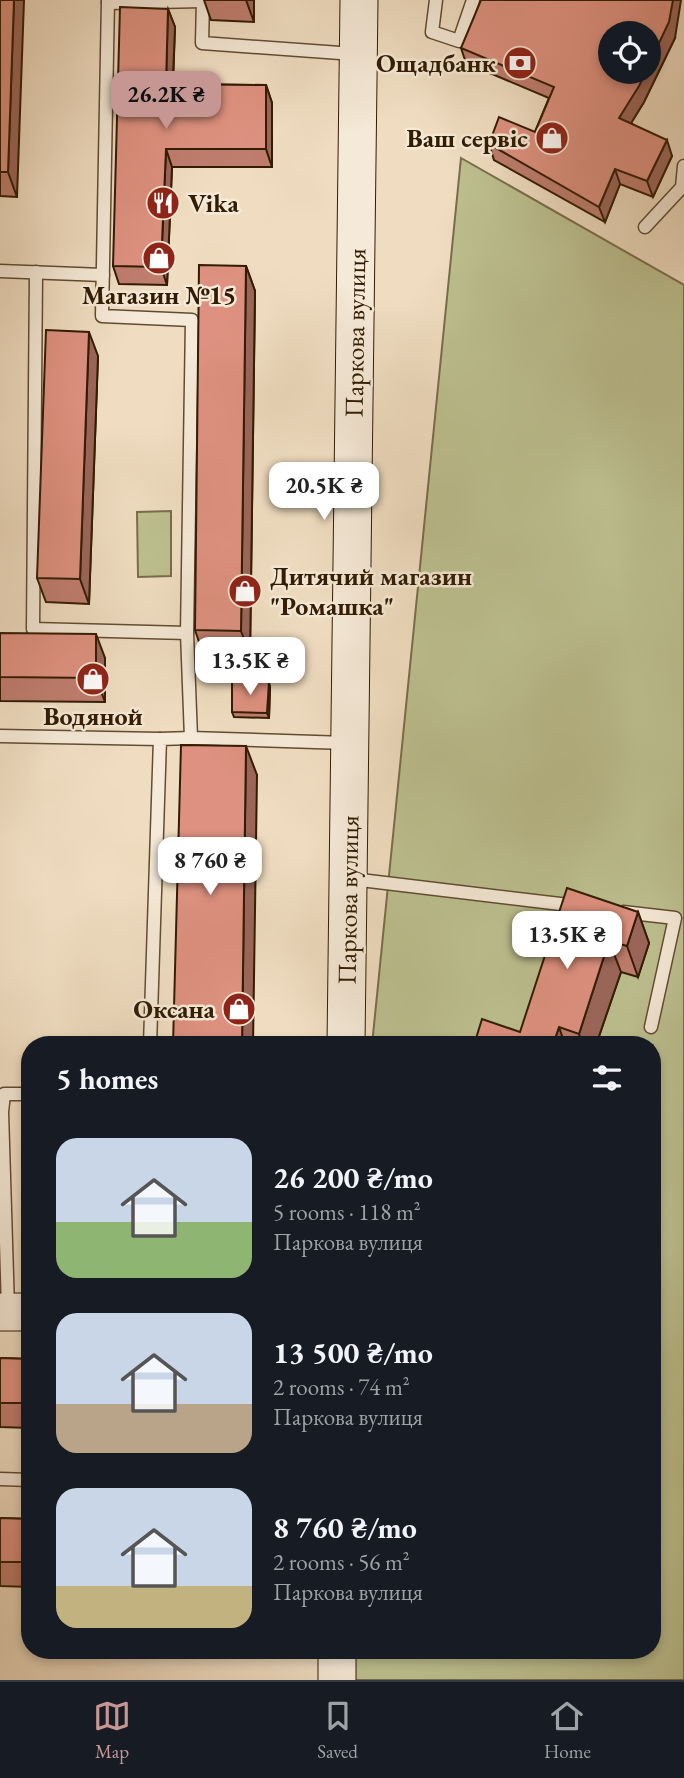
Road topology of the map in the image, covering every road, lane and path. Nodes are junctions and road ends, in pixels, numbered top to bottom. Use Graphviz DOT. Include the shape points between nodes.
graph roads {
  1 [pos="359,0"];
  2 [pos="436,0"];
  3 [pos="473,0"];
  4 [pos="108,1"];
  5 [pos="204,1"];
  6 [pos="358,55"];
  7 [pos="684,166"];
  8 [pos="645,227"];
  9 [pos="0,271"];
  10 [pos="36,272"];
  11 [pos="103,275"];
  12 [pos="187,633"];
  13 [pos="0,736"];
  14 [pos="191,738"];
  15 [pos="160,739"];
  16 [pos="350,743"];
  17 [pos="348,879"];
  18 [pos="651,1027"];
  19 [pos="150,1036"];
  20 [pos="346,1036"];
  21 [pos="21,1094"];
  22 [pos="1,1112"];
  23 [pos="13,1312"];
  24 [pos="0,1479"];
  25 [pos="21,1479"];
  26 [pos="337,1659"];
  27 [pos="337,1680"];
  1 -- 6 [label="street, Паркова вулиця"];
  2 -- 3 [label="lane" via="432,32 459,41"];
  4 -- 5 [label="lane"];
  4 -- 11 [label="lane"];
  5 -- 6 [label="lane" via="202,43"];
  6 -- 16 [label="street, Паркова вулиця"];
  7 -- 8 [label="lane" via="682,187"];
  9 -- 10 [label="lane"];
  10 -- 11 [label="lane"];
  10 -- 12 [label="lane" via="33,629"];
  11 -- 12 [label="lane" via="102,316 192,320"];
  12 -- 14 [label="lane"];
  13 -- 15 [label="lane"];
  14 -- 15 [label="lane"];
  14 -- 16 [label="lane"];
  15 -- 19 [label="lane"];
  16 -- 17 [label="street, Паркова вулиця"];
  17 -- 18 [label="lane" via="676,918"];
  17 -- 20 [label="street, Паркова вулиця"];
  21 -- 22 [label="lane" via="4,1094"];
  22 -- 23 [label="lane"];
  24 -- 25 [label="lane"];
  26 -- 27 [label="street"];
}
